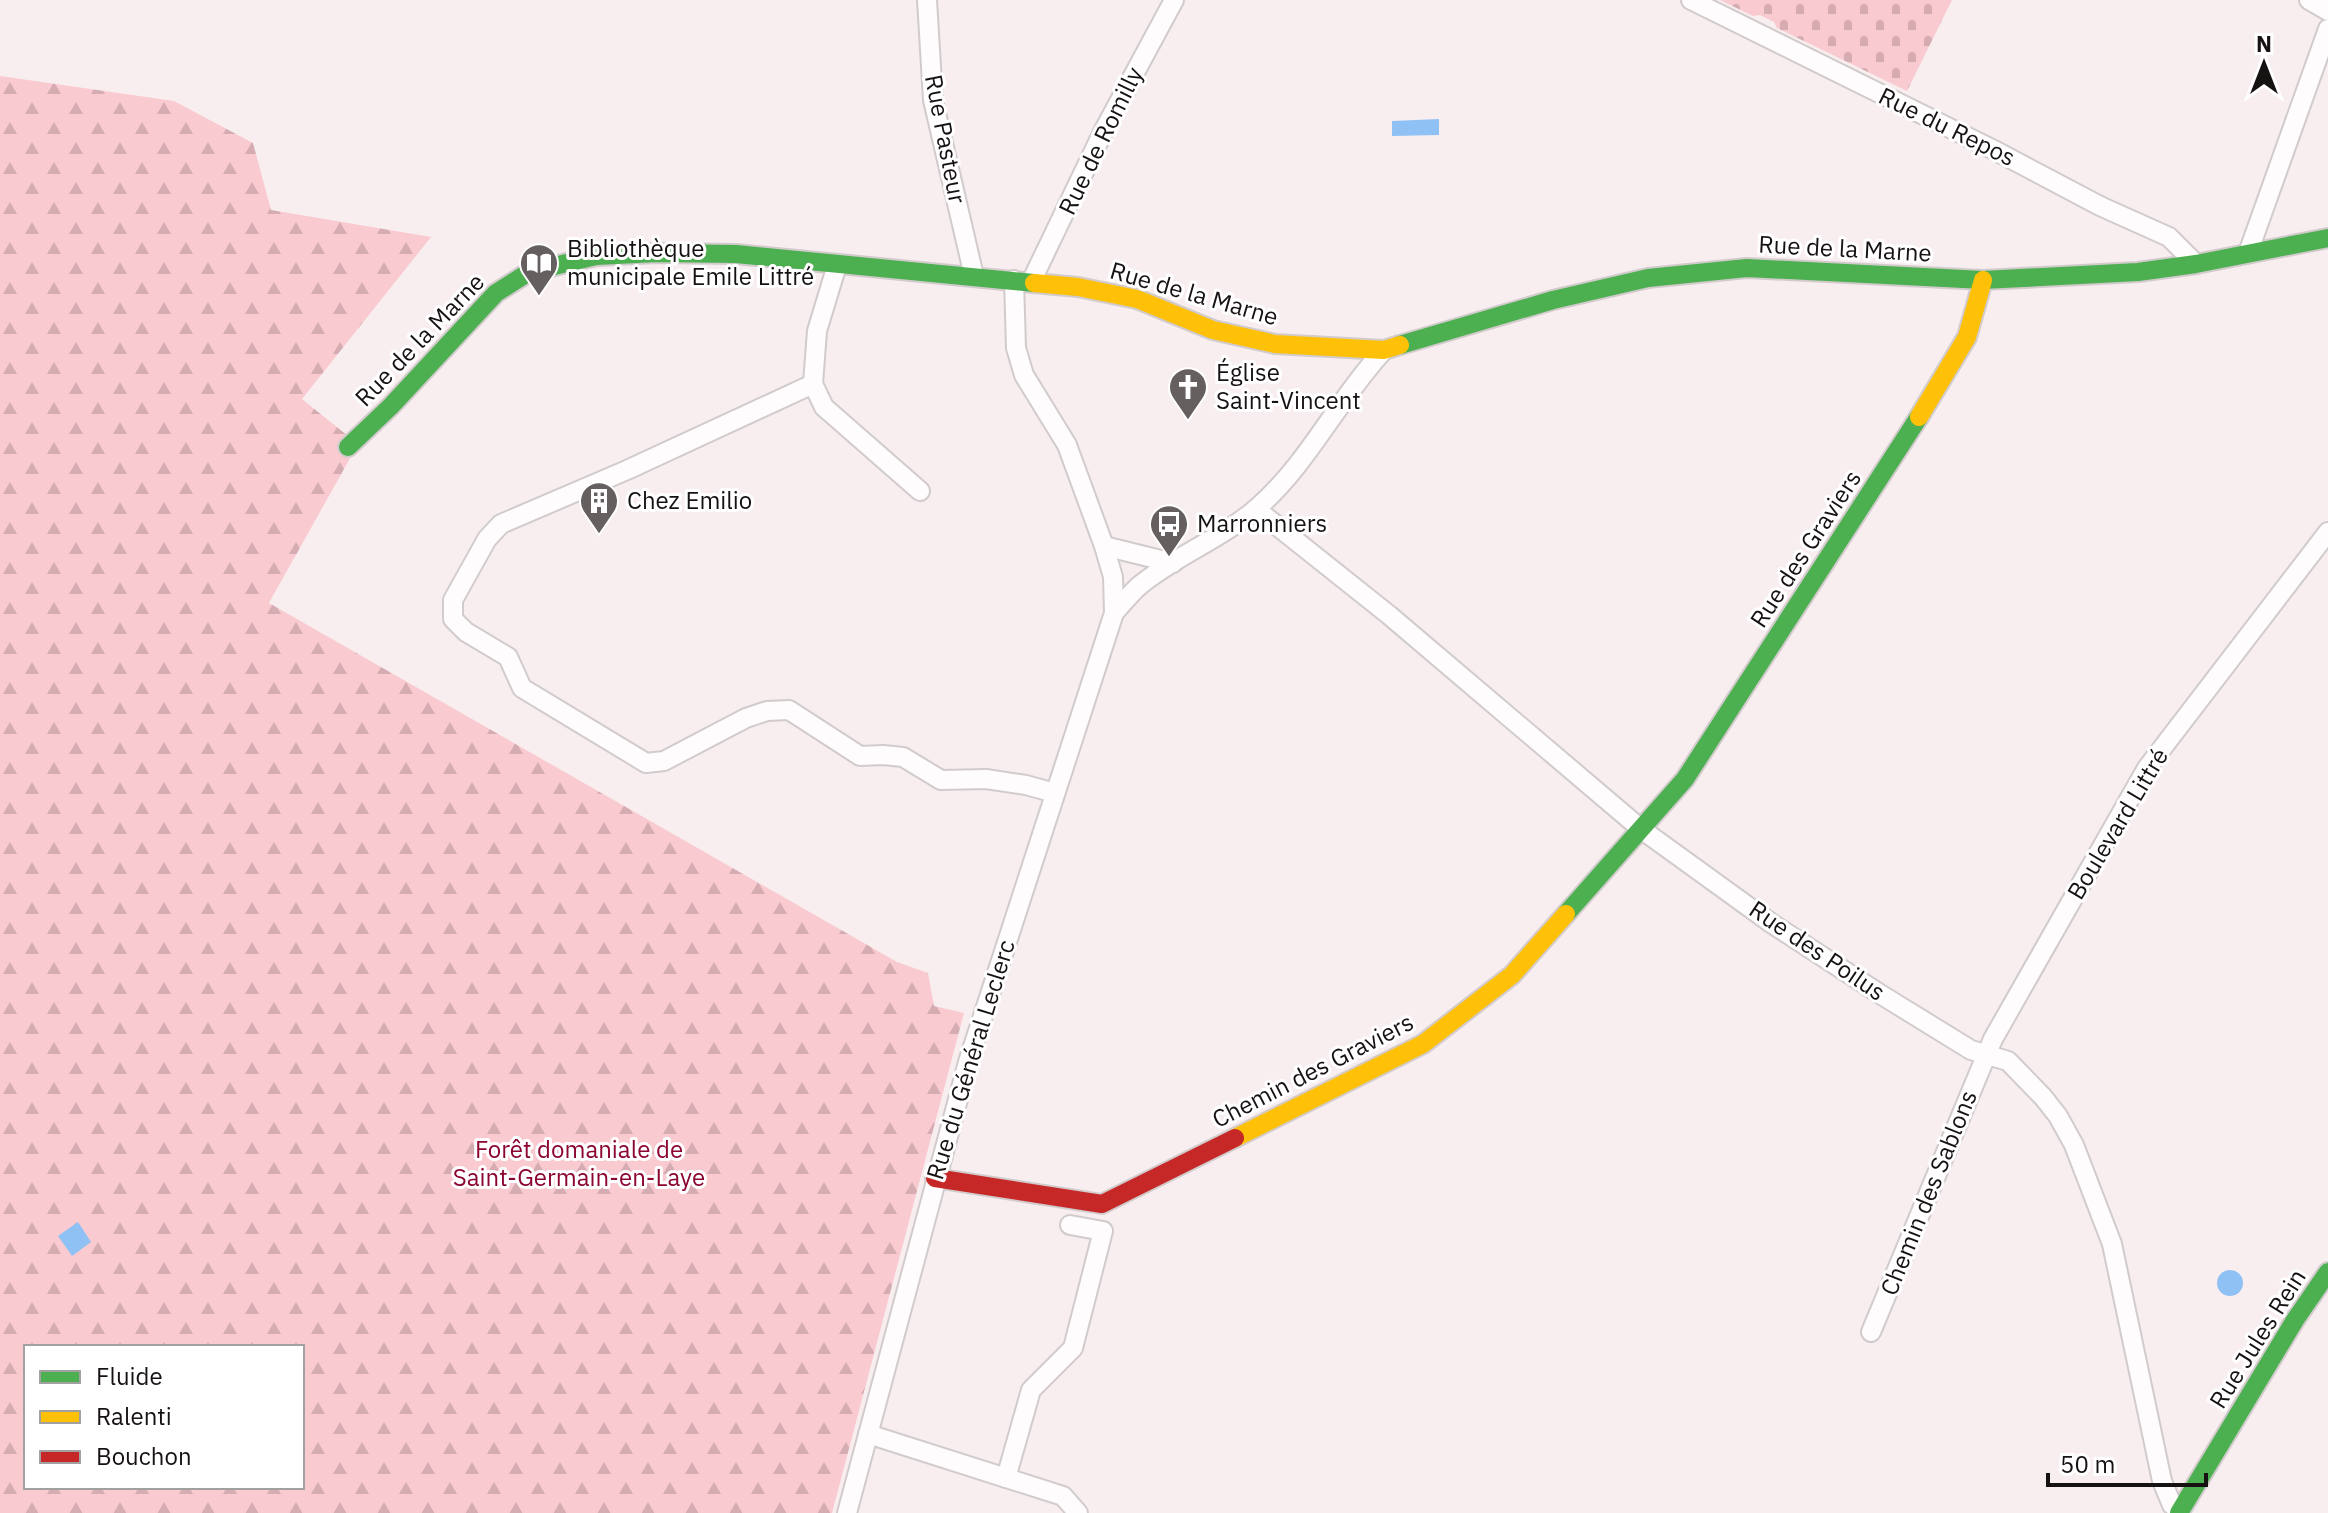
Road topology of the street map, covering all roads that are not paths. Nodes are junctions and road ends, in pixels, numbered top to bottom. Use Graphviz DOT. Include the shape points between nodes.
graph roads {
  1 [pos="927,0"];
  2 [pos="1174,0"];
  3 [pos="1691,0"];
  4 [pos="2309,0"];
  5 [pos="2328,11"];
  6 [pos="2328,29"];
  7 [pos="2328,238"];
  8 [pos="2248,253"];
  9 [pos="2196,264"];
  10 [pos="837,265"];
  11 [pos="974,276"];
  12 [pos="1983,280"];
  13 [pos="1023,281"];
  14 [pos="1384,350"];
  15 [pos="813,384"];
  16 [pos="348,447"];
  17 [pos="920,491"];
  18 [pos="1256,509"];
  19 [pos="2328,532"];
  20 [pos="1104,546"];
  21 [pos="1173,563"];
  22 [pos="1114,613"];
  23 [pos="1055,793"];
  24 [pos="1641,829"];
  25 [pos="1986,1054"];
  26 [pos="935,1178"];
  27 [pos="1070,1225"];
  28 [pos="2328,1272"];
  29 [pos="1871,1332"];
  30 [pos="868,1434"];
  31 [pos="1006,1478"];
  32 [pos="2180,1512"];
  33 [pos="847,1513"];
  34 [pos="1078,1513"];
  1 -- 11 [label="street, Rue Pasteur" via="933,100"];
  2 -- 13 [label="street, Rue de Romilly"];
  3 -- 9 [label="street, Rue du Repos" via="2169,237"];
  4 -- 5 [label="street"];
  6 -- 8 [label="street"];
  7 -- 8 [label="street, Rue de la Marne"];
  8 -- 9 [label="street, Rue de la Marne"];
  9 -- 12 [label="street, Rue de la Marne"];
  10 -- 11 [label="street, Rue de la Marne"];
  10 -- 15 [label="street" via="817,331"];
  10 -- 16 [label="street, Rue de la Marne" via="736,254 657,253 596,256 529,272 476,312"];
  11 -- 13 [label="street, Rue de la Marne"];
  12 -- 14 [label="street, Rue de la Marne" via="1747,268 1648,278"];
  12 -- 24 [label="street, Rue des Graviers" via="1967,337 1902,446 1685,779"];
  13 -- 14 [label="street, Rue de la Marne" via="1137,299 1213,330 1275,344"];
  13 -- 20 [label="street" via="1016,348 1024,375 1067,445"];
  14 -- 18 [label="street"];
  15 -- 17 [label="street" via="824,407"];
  15 -- 23 [label="street" via="501,524 453,600 453,619 508,657 522,688 646,763 664,761 758,714 789,710 860,756 903,757 941,780 986,779"];
  18 -- 21 [label="street"];
  18 -- 24 [label="street, Rue des Poilus"];
  19 -- 25 [label="street, Boulevard Littré" via="2147,768"];
  20 -- 21 [label="street"];
  20 -- 22 [label="street" via="1113,577"];
  21 -- 22 [label="street" via="1138,587"];
  22 -- 23 [label="street, Rue du Général Leclerc"];
  23 -- 26 [label="street, Rue du Général Leclerc"];
  24 -- 25 [label="street, Rue des Poilus" via="1771,923 1971,1050"];
  24 -- 26 [label="street, Chemin des Graviers" via="1512,975 1423,1044 1102,1204"];
  25 -- 29 [label="street, Chemin des Sablons"];
  25 -- 32 [label="street, Rue des Poilus" via="2008,1061 2058,1116 2074,1145 2112,1244 2162,1481"];
  26 -- 30 [label="street, Rue du Général Leclerc"];
  27 -- 31 [label="street" via="1103,1231 1073,1348 1031,1390"];
  28 -- 32 [label="street, Rue Jules Rein"];
  30 -- 31 [label="street"];
  30 -- 33 [label="street, Rue du Général Leclerc"];
  31 -- 34 [label="street" via="1063,1496"];
}
